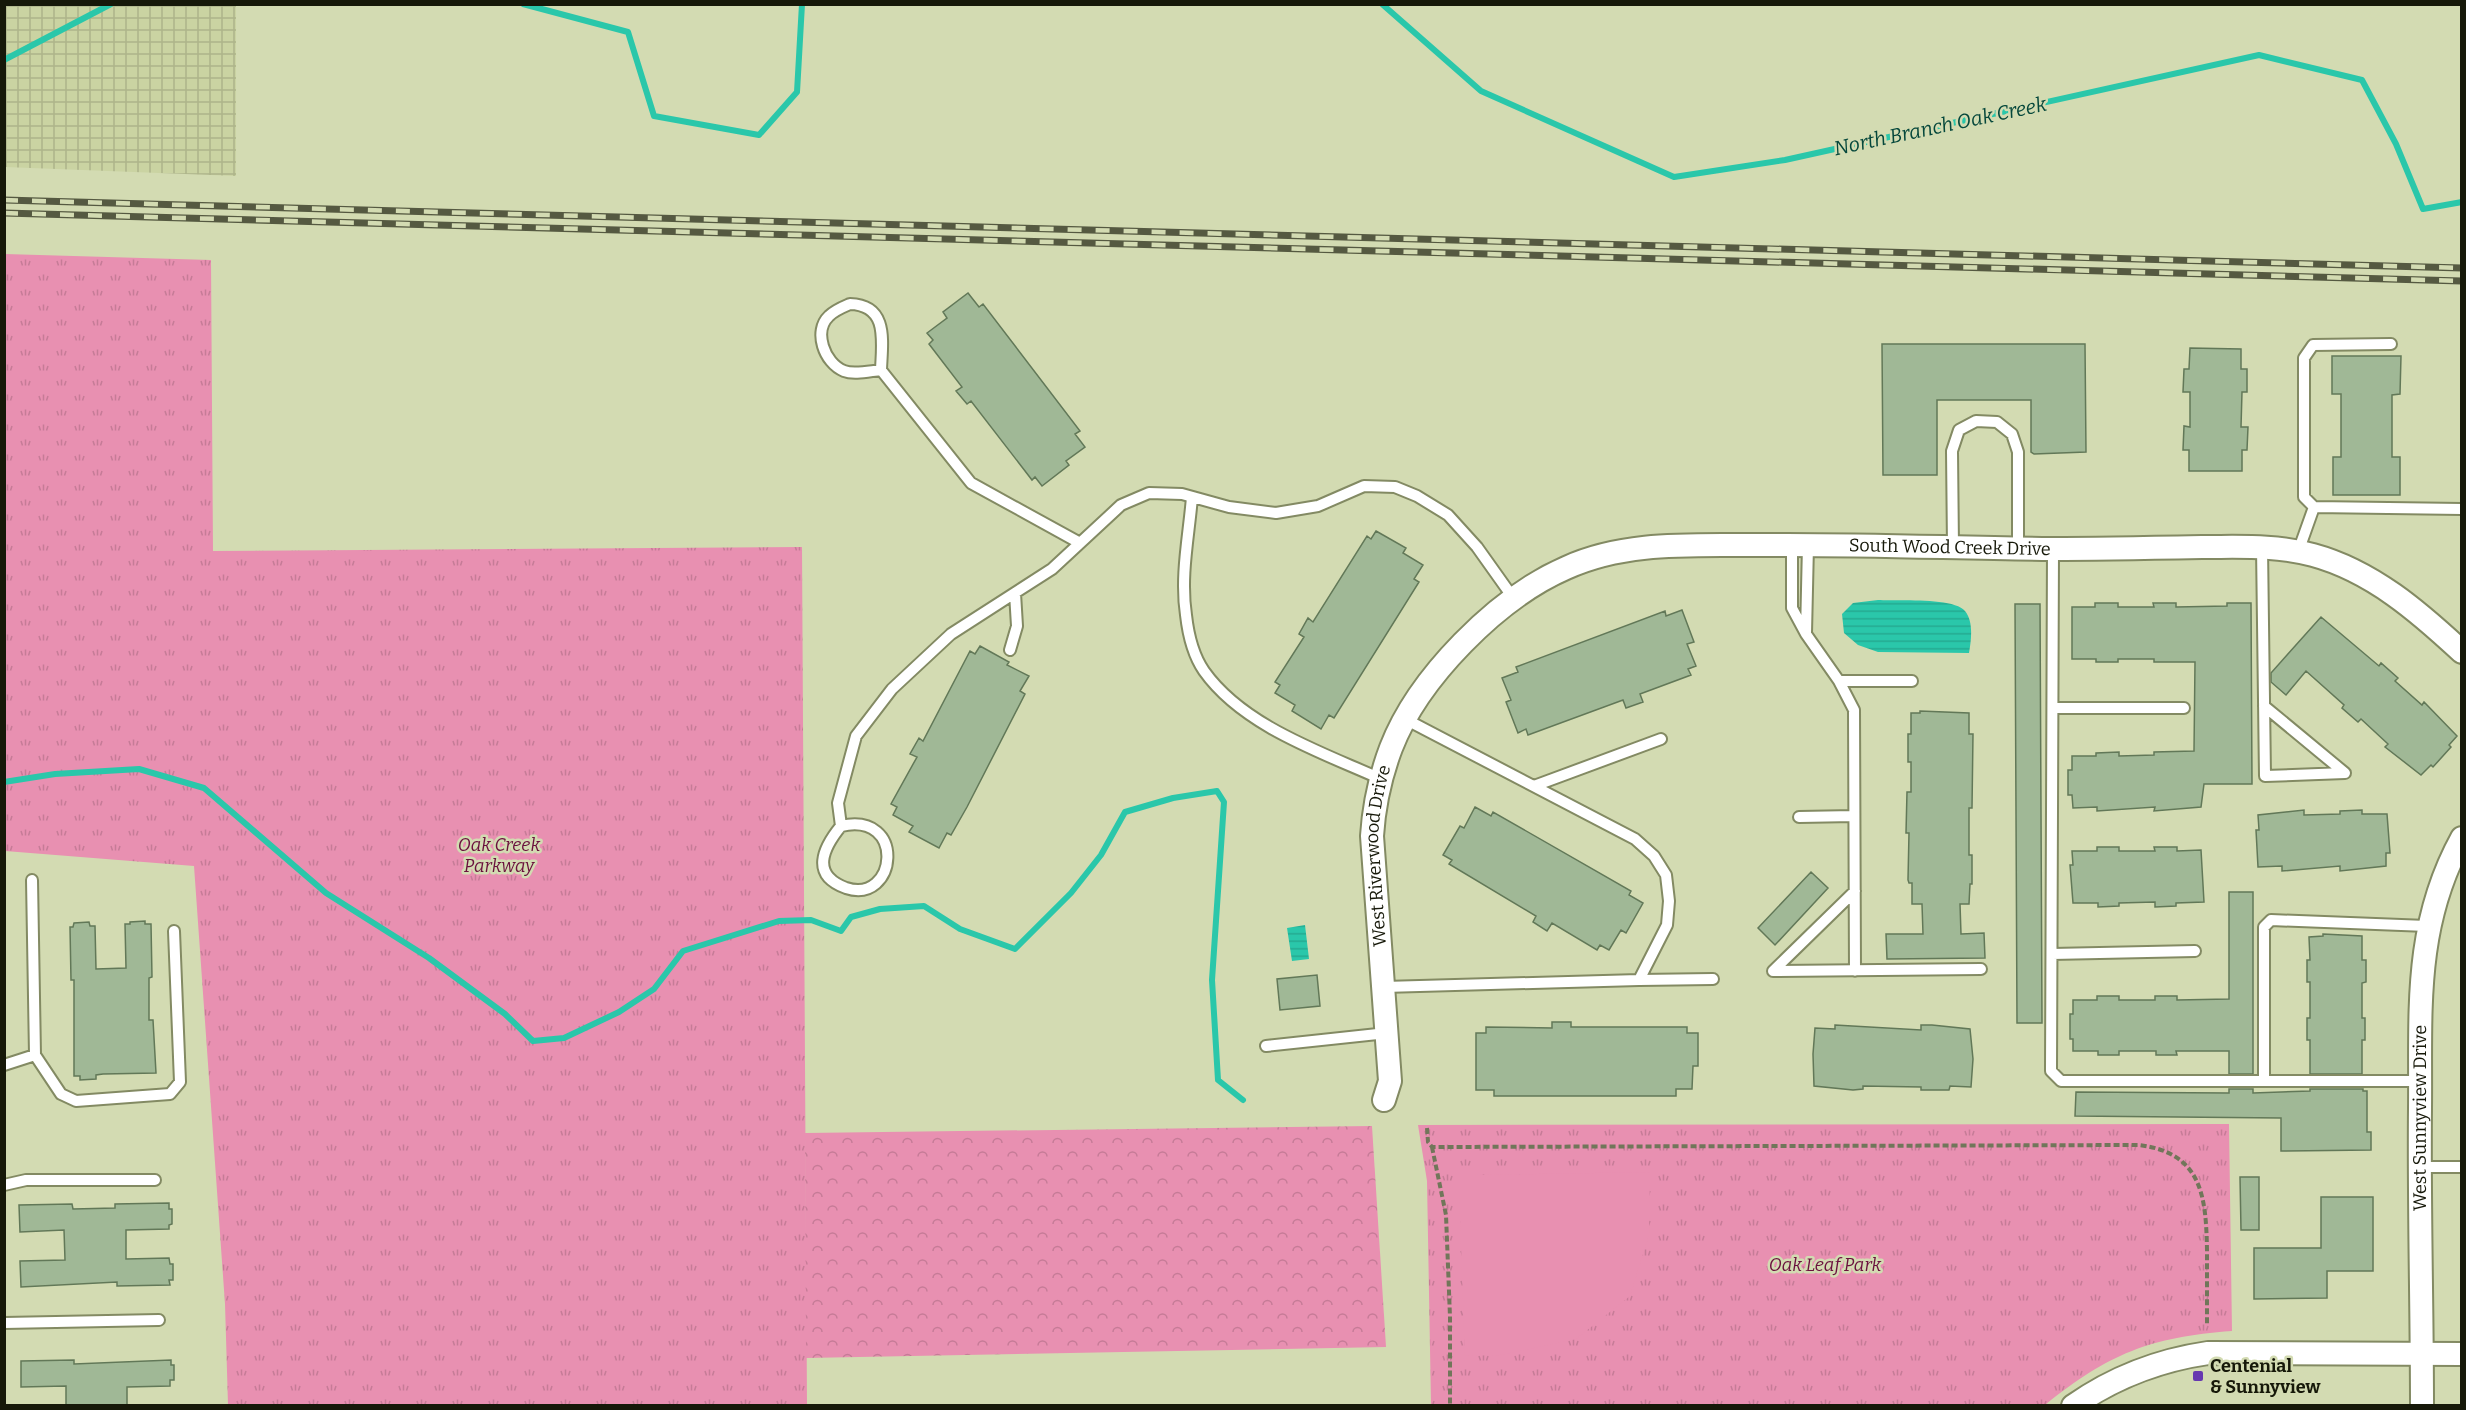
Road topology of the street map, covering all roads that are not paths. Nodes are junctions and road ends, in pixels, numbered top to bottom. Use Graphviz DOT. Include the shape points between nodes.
graph roads {
  1 [pos="2391,344"];
  2 [pos="881,370"];
  3 [pos="1192,496"];
  4 [pos="2314,507"];
  5 [pos="2462,509"];
  6 [pos="1080,543"];
  7 [pos="1800,545"];
  8 [pos="1953,547"];
  9 [pos="2262,547"];
  10 [pos="2018,548"];
  11 [pos="2054,549"];
  12 [pos="2298,552"];
  13 [pos="1015,593"];
  14 [pos="1514,599"];
  15 [pos="1806,634"];
  16 [pos="1010,650"];
  17 [pos="2462,652"];
  18 [pos="1444,664"];
  19 [pos="1839,681"];
  20 [pos="1912,681"];
  21 [pos="2264,706"];
  22 [pos="2053,708"];
  23 [pos="2184,708"];
  24 [pos="1405,719"];
  25 [pos="1661,739"];
  26 [pos="1381,779"];
  27 [pos="1534,786"];
  28 [pos="1854,816"];
  29 [pos="1799,817"];
  30 [pos="841,826"];
  31 [pos="2462,838"];
  32 [pos="32,879"];
  33 [pos="1855,891"];
  34 [pos="2427,927"];
  35 [pos="174,931"];
  36 [pos="2195,951"];
  37 [pos="2052,954"];
  38 [pos="1981,969"];
  39 [pos="1855,971"];
  40 [pos="1713,979"];
  41 [pos="1639,980"];
  42 [pos="1384,987"];
  43 [pos="1387,1033"];
  44 [pos="1266,1046"];
  45 [pos="35,1055"];
  46 [pos="4,1065"];
  47 [pos="2264,1080"];
  48 [pos="2420,1081"];
  49 [pos="1384,1100"];
  50 [pos="2419,1167"];
  51 [pos="2462,1167"];
  52 [pos="155,1180"];
  53 [pos="4,1185"];
  54 [pos="159,1320"];
  55 [pos="4,1323"];
  56 [pos="2422,1353"];
  57 [pos="2462,1354"];
  58 [pos="2073,1406"];
  59 [pos="2422,1406"];
  1 -- 4 [label="lane" via="2313,345 2304,358 2304,497"];
  2 -- 2 [label="lane" via="846,372 828,358 822,326 829,316 850,304 869,308 878,317 882,331"];
  2 -- 6 [label="lane" via="971,483"];
  3 -- 6 [label="lane" via="1149,493 1121,505"];
  3 -- 14 [label="lane" via="1229,507 1276,513 1318,506 1364,486 1395,487 1448,515 1477,547"];
  3 -- 26 [label="lane" via="1185,605 1190,640 1203,670 1229,700 1283,735"];
  4 -- 5 [label="lane"];
  4 -- 12 [label="lane"];
  6 -- 13 [label="lane" via="1052,569"];
  7 -- 8 [label="street, South Wood Creek Drive"];
  7 -- 14 [label="street, South Wood Creek Drive" via="1655,546 1611,553 1568,566"];
  7 -- 15 [label="lane"];
  7 -- 15 [label="lane" via="1792,608"];
  8 -- 10 [label="street, South Wood Creek Drive"];
  8 -- 10 [label="lane" via="1952,452 1959,430 1976,421 1997,422 2012,434 2018,452"];
  9 -- 11 [label="street, South Wood Creek Drive"];
  9 -- 12 [label="street, South Wood Creek Drive"];
  9 -- 21 [label="lane"];
  10 -- 11 [label="street, South Wood Creek Drive"];
  11 -- 22 [label="lane"];
  12 -- 17 [label="street, South Wood Creek Drive" via="2337,563 2377,583 2422,615"];
  13 -- 16 [label="lane" via="1017,626"];
  13 -- 30 [label="lane" via="951,634 892,689 866,721 856,736 838,803"];
  14 -- 18 [label="street, South Wood Creek Drive" via="1478,626"];
  15 -- 19 [label="lane"];
  18 -- 24 [label="street, West Riverwood Drive"];
  19 -- 20 [label="lane"];
  19 -- 28 [label="lane" via="1854,710"];
  21 -- 21 [label="lane" via="2265,776 2345,773 2282,721"];
  22 -- 23 [label="lane"];
  22 -- 37 [label="lane"];
  24 -- 26 [label="street, West Riverwood Drive"];
  24 -- 27 [label="lane"];
  25 -- 27 [label="lane"];
  26 -- 42 [label="street, West Riverwood Drive" via="1372,836"];
  27 -- 41 [label="lane" via="1635,839 1654,856 1666,875 1667,925"];
  28 -- 29 [label="lane"];
  28 -- 33 [label="lane"];
  30 -- 30 [label="lane" via="823,851 824,869 832,880 846,887 867,889 878,883 886,871 885,841 871,827 855,823"];
  31 -- 34 [label="street, West Sunnyview Drive"];
  32 -- 45 [label="lane"];
  33 -- 39 [label="lane"];
  33 -- 39 [label="lane" via="1773,971"];
  34 -- 47 [label="lane" via="2271,920 2264,927"];
  34 -- 48 [label="street, West Sunnyview Drive"];
  35 -- 45 [label="lane" via="180,1082 170,1094 76,1101 61,1094"];
  36 -- 37 [label="lane"];
  37 -- 47 [label="lane" via="2051,1071 2061,1081"];
  38 -- 39 [label="lane"];
  40 -- 41 [label="lane"];
  41 -- 42 [label="lane"];
  42 -- 43 [label="street, West Riverwood Drive"];
  43 -- 44 [label="lane"];
  43 -- 49 [label="street, West Riverwood Drive" via="1390,1082"];
  45 -- 46 [label="lane"];
  47 -- 48 [label="lane"];
  48 -- 50 [label="street, West Sunnyview Drive"];
  50 -- 51 [label="lane"];
  50 -- 56 [label="street, West Sunnyview Drive"];
  52 -- 53 [label="lane" via="26,1180"];
  54 -- 55 [label="lane"];
  56 -- 57 [label="street"];
  56 -- 58 [label="street" via="2231,1352 2189,1356 2122,1377"];
  56 -- 59 [label="street, West Sunnyview Drive"];
}
